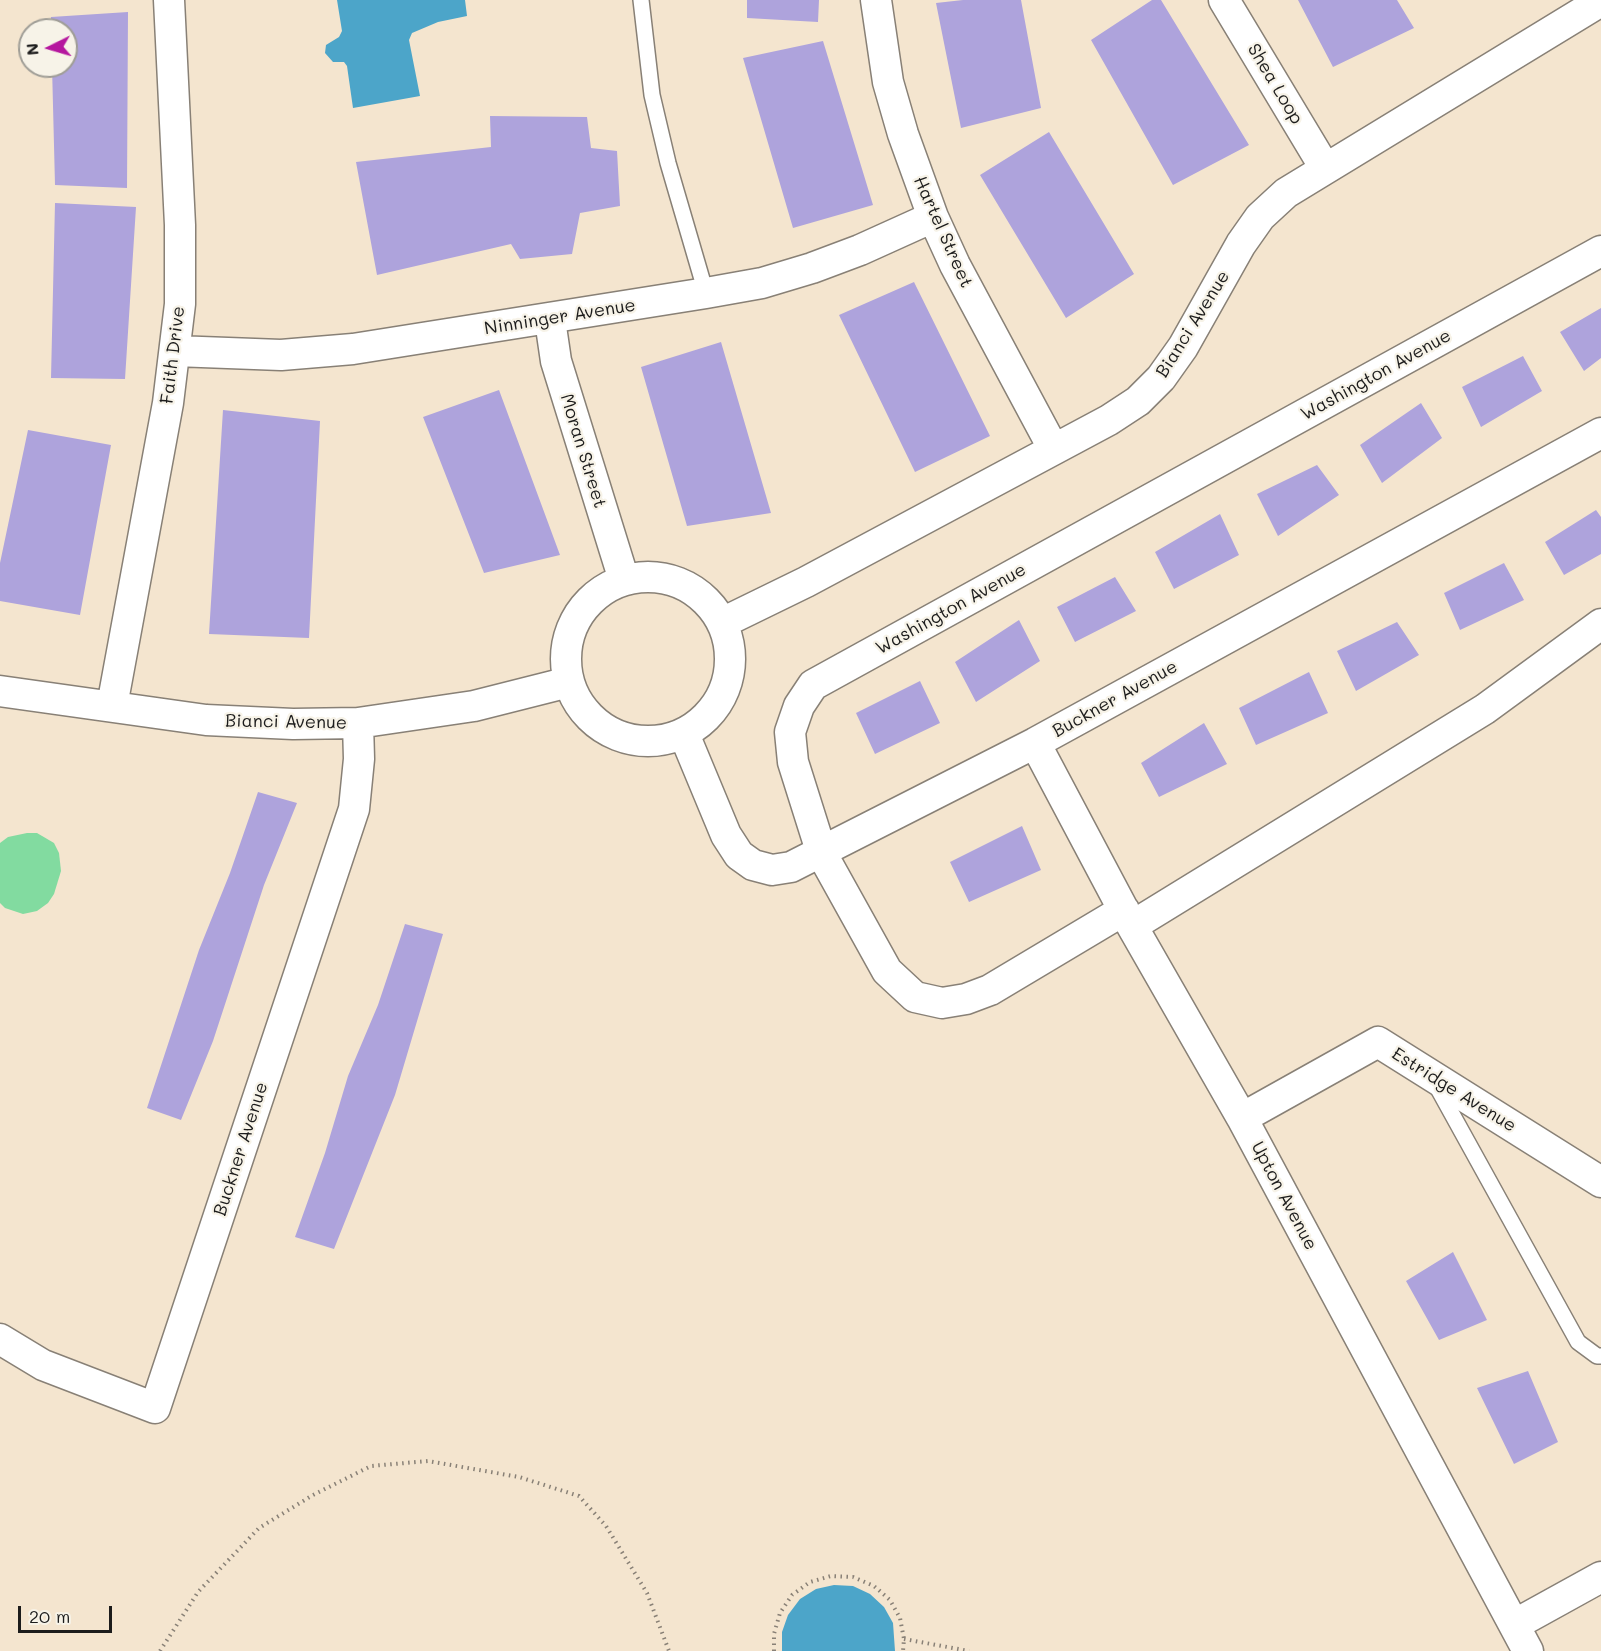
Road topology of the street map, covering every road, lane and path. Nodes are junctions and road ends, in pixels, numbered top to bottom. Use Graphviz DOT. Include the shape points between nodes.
graph roads {
  1 [pos="169,0"];
  2 [pos="641,0"];
  3 [pos="876,0"];
  4 [pos="1224,0"];
  5 [pos="1601,1"];
  6 [pos="1325,168"];
  7 [pos="933,218"];
  8 [pos="1601,251"];
  9 [pos="706,293"];
  10 [pos="550,320"];
  11 [pos="175,351"];
  12 [pos="1601,433"];
  13 [pos="1053,448"];
  14 [pos="624,580"];
  15 [pos="722,623"];
  16 [pos="1601,624"];
  17 [pos="569,682"];
  18 [pos="0,691"];
  19 [pos="112,706"];
  20 [pos="358,723"];
  21 [pos="684,734"];
  22 [pos="1035,743"];
  23 [pos="822,854"];
  24 [pos="1128,918"];
  25 [pos="1432,1076"];
  26 [pos="1242,1118"];
  27 [pos="1601,1182"];
  28 [pos="0,1339"];
  29 [pos="1601,1356"];
  30 [pos="1601,1576"];
  31 [pos="1521,1638"];
  32 [pos="904,1639"];
  33 [pos="160,1651"];
  34 [pos="669,1651"];
  35 [pos="774,1651"];
  36 [pos="903,1651"];
  37 [pos="969,1651"];
  1 -- 11 [label="street, Faith Drive" via="180,225 180,304"];
  2 -- 9 [label="lane" via="652,95"];
  3 -- 7 [label="street, Hartel Street" via="888,82"];
  4 -- 6 [label="street, Shea Loop"];
  5 -- 6 [label="street, Bianci Avenue"];
  6 -- 13 [label="street, Bianci Avenue" via="1286,193 1260,218 1161,378 1138,401 1109,420"];
  7 -- 9 [label="street, Ninninger Avenue" via="812,268 762,283"];
  7 -- 13 [label="street, Hartel Street"];
  8 -- 23 [label="street, Washington Avenue" via="813,685 799,706 790,732 793,762"];
  9 -- 10 [label="street, Ninninger Avenue"];
  10 -- 11 [label="street, Ninninger Avenue" via="353,349 280,355"];
  10 -- 14 [label="street, Moran Street" via="556,361"];
  11 -- 19 [label="street, Faith Drive"];
  12 -- 22 [label="street, Buckner Avenue"];
  13 -- 15 [label="street, Bianci Avenue" via="806,582"];
  14 -- 15 [label="street" via="643,575 675,580 703,596"];
  14 -- 17 [label="street" via="611,584 585,603 569,631 564,663"];
  15 -- 21 [label="street" via="731,654 726,686 710,714"];
  16 -- 24 [label="street, Washington Avenue" via="1485,709"];
  17 -- 20 [label="street, Bianci Avenue" via="474,706"];
  17 -- 21 [label="street" via="572,695 592,721 620,738 652,742"];
  18 -- 19 [label="street, Bianci Avenue"];
  19 -- 20 [label="street, Bianci Avenue" via="206,720"];
  20 -- 28 [label="street, Buckner Avenue" via="354,809 155,1408 43,1365"];
  21 -- 23 [label="street, Buckner Avenue" via="726,835 739,855 753,865 772,870"];
  22 -- 23 [label="street, Buckner Avenue"];
  22 -- 24 [label="street, Upton Avenue"];
  23 -- 24 [label="street, Washington Avenue" via="887,971 915,997 942,1003 990,990"];
  24 -- 26 [label="street, Upton Avenue"];
  25 -- 26 [label="street, Estridge Avenue" via="1378,1042"];
  25 -- 27 [label="street, Estridge Avenue"];
  25 -- 29 [label="lane" via="1578,1342"];
  26 -- 31 [label="street, Upton Avenue"];
  30 -- 31 [label="street"];
  32 -- 35 [label="path" via="900,1618 890,1600 874,1586 853,1577 831,1576 810,1582 792,1595 780,1613"];
  32 -- 36 [label="path"];
  32 -- 37 [label="path"];
  33 -- 34 [label="path" via="198,1592 259,1528 371,1466 428,1461 519,1477 579,1496 606,1526 647,1593"];
}
